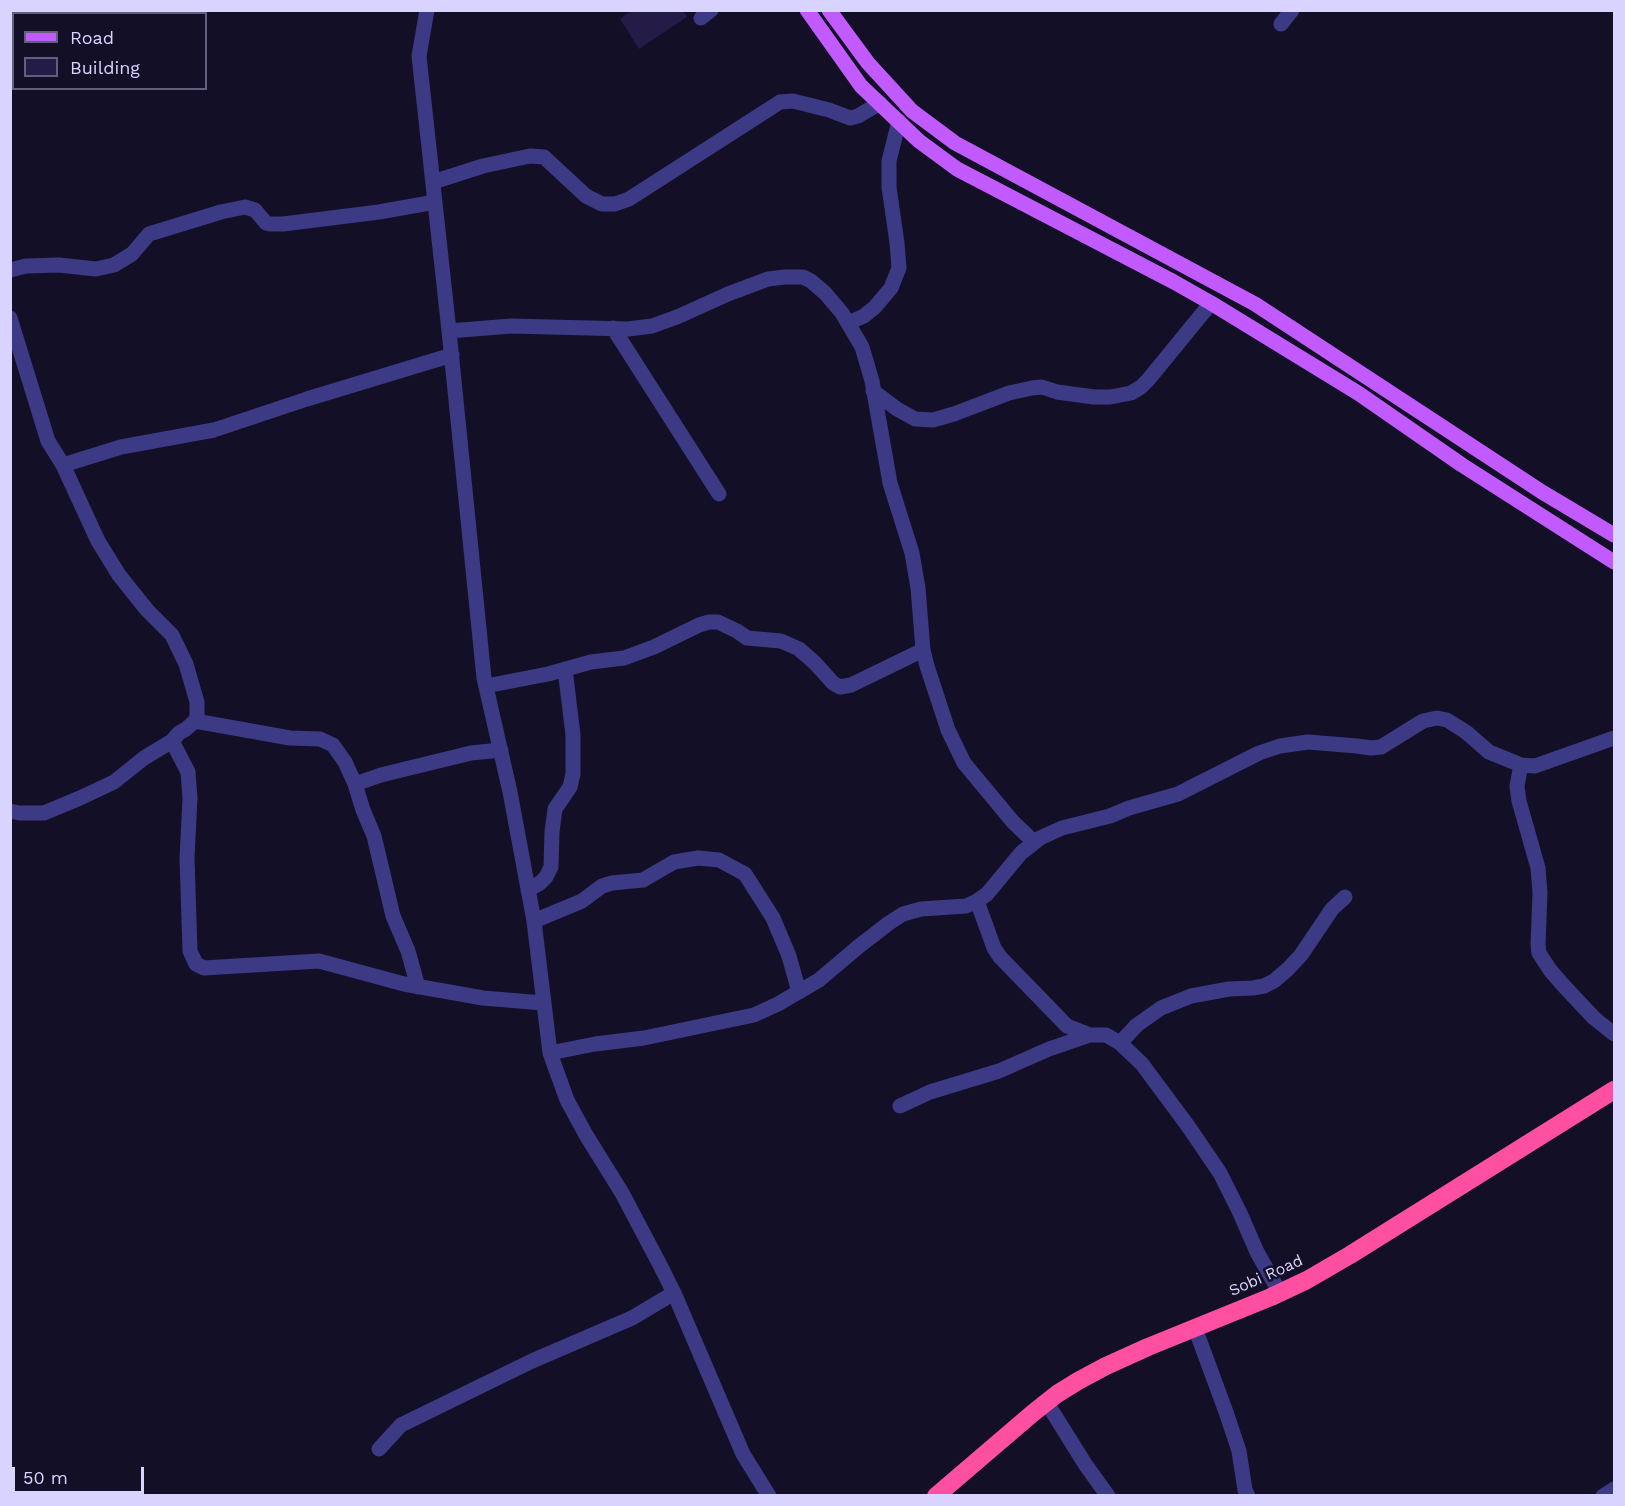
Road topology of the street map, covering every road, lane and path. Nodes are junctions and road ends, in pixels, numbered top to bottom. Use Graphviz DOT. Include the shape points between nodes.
graph roads {
  1 [pos="426,10"];
  2 [pos="807,10"];
  3 [pos="829,10"];
  4 [pos="1292,10"];
  5 [pos="1281,24"];
  6 [pos="880,104"];
  7 [pos="899,121"];
  8 [pos="433,182"];
  9 [pos="435,202"];
  10 [pos="10,270"];
  11 [pos="1211,303"];
  12 [pos="10,318"];
  13 [pos="848,323"];
  14 [pos="613,328"];
  15 [pos="449,331"];
  16 [pos="452,355"];
  17 [pos="873,391"];
  18 [pos="63,465"];
  19 [pos="719,494"];
  20 [pos="1614,535"];
  21 [pos="1614,562"];
  22 [pos="923,650"];
  23 [pos="565,669"];
  24 [pos="486,686"];
  25 [pos="195,721"];
  26 [pos="1614,738"];
  27 [pos="172,741"];
  28 [pos="501,750"];
  29 [pos="1521,765"];
  30 [pos="355,784"];
  31 [pos="10,811"];
  32 [pos="1034,842"];
  33 [pos="528,890"];
  34 [pos="1345,897"];
  35 [pos="977,901"];
  36 [pos="534,921"];
  37 [pos="418,987"];
  38 [pos="799,992"];
  39 [pos="543,1003"];
  40 [pos="1614,1034"];
  41 [pos="1090,1035"];
  42 [pos="1120,1042"];
  43 [pos="550,1053"];
  44 [pos="1614,1090"];
  45 [pos="900,1106"];
  46 [pos="674,1293"];
  47 [pos="1280,1293"];
  48 [pos="1195,1328"];
  49 [pos="1047,1402"];
  50 [pos="380,1449"];
  51 [pos="1614,1489"];
  52 [pos="769,1496"];
  53 [pos="936,1496"];
  54 [pos="1108,1496"];
  55 [pos="1248,1496"];
  56 [pos="1603,1496"];
  1 -- 8 [label="street" via="419,56"];
  2 -- 6 [label="main road" via="861,86"];
  3 -- 20 [label="main road" via="868,63 912,111 955,143 1255,304"];
  4 -- 5 [label="street"];
  6 -- 7 [label="main road"];
  6 -- 8 [label="street" via="850,118 793,101 780,102 629,199 615,204 602,204 586,196 544,157 530,156 483,166"];
  7 -- 11 [label="main road" via="957,169"];
  7 -- 13 [label="street" via="889,161 899,268 891,288 874,307"];
  8 -- 9 [label="street"];
  9 -- 10 [label="street" via="284,224 266,223 255,210 245,207 149,234 132,254 114,265 96,269 26,266"];
  9 -- 15 [label="street"];
  11 -- 17 [label="street" via="1148,380 1131,393 1094,397 1032,388 933,420 915,419"];
  11 -- 21 [label="main road" via="1358,393"];
  12 -- 18 [label="street" via="48,441"];
  13 -- 14 [label="street" via="811,281 785,277 768,279 652,326"];
  13 -- 17 [label="street" via="862,347"];
  14 -- 15 [label="street" via="511,326"];
  14 -- 19 [label="street"];
  15 -- 16 [label="street"];
  16 -- 18 [label="street" via="213,430 120,447"];
  16 -- 24 [label="street"];
  17 -- 22 [label="street" via="890,483 912,553"];
  18 -- 25 [label="street" via="98,541 119,575 172,635 197,702"];
  22 -- 23 [label="street" via="840,687 799,649 781,641 747,638 718,622 709,622 624,658"];
  22 -- 32 [label="street" via="948,730 964,763"];
  23 -- 24 [label="street"];
  23 -- 33 [label="street" via="573,774 570,787 555,809 551,867 546,878"];
  24 -- 28 [label="street"];
  25 -- 27 [label="street"];
  25 -- 30 [label="street" via="326,742 333,745 345,762"];
  26 -- 29 [label="street" via="1535,766"];
  27 -- 31 [label="street" via="114,782 80,798 44,813"];
  27 -- 37 [label="street" via="188,772 190,951 196,964 204,968 319,962"];
  28 -- 30 [label="street" via="471,753"];
  28 -- 33 [label="street"];
  29 -- 32 [label="street" via="1489,752 1447,720 1437,718 1424,721 1381,747 1308,742 1280,746 1178,794 1062,828"];
  29 -- 40 [label="street" via="1519,801 1538,868 1539,953 1577,1000"];
  30 -- 37 [label="street"];
  32 -- 35 [label="street"];
  33 -- 36 [label="street"];
  34 -- 42 [label="street" via="1332,909 1301,955 1274,981 1253,988 1191,996 1161,1008"];
  35 -- 38 [label="street" via="966,906 903,914"];
  35 -- 41 [label="street" via="1000,957 1066,1026"];
  36 -- 38 [label="street" via="582,901 602,886 643,880 674,862 719,860 745,874 773,918"];
  36 -- 39 [label="street"];
  37 -- 39 [label="street"];
  38 -- 43 [label="street" via="754,1015"];
  39 -- 43 [label="street"];
  41 -- 42 [label="street" via="1106,1035"];
  41 -- 45 [label="street"];
  42 -- 47 [label="street" via="1142,1064 1220,1173"];
  43 -- 46 [label="street" via="567,1100 622,1193"];
  44 -- 47 [label="highway, Sobi Road" via="1350,1256"];
  46 -- 50 [label="street" via="632,1318 532,1361 402,1425"];
  46 -- 52 [label="street" via="743,1454"];
  47 -- 48 [label="highway, Sobi Road"];
  48 -- 49 [label="highway, Sobi Road" via="1106,1366"];
  48 -- 55 [label="street" via="1239,1451"];
  49 -- 53 [label="highway, Sobi Road"];
  49 -- 54 [label="street"];
  51 -- 56 [label="street"];
}
